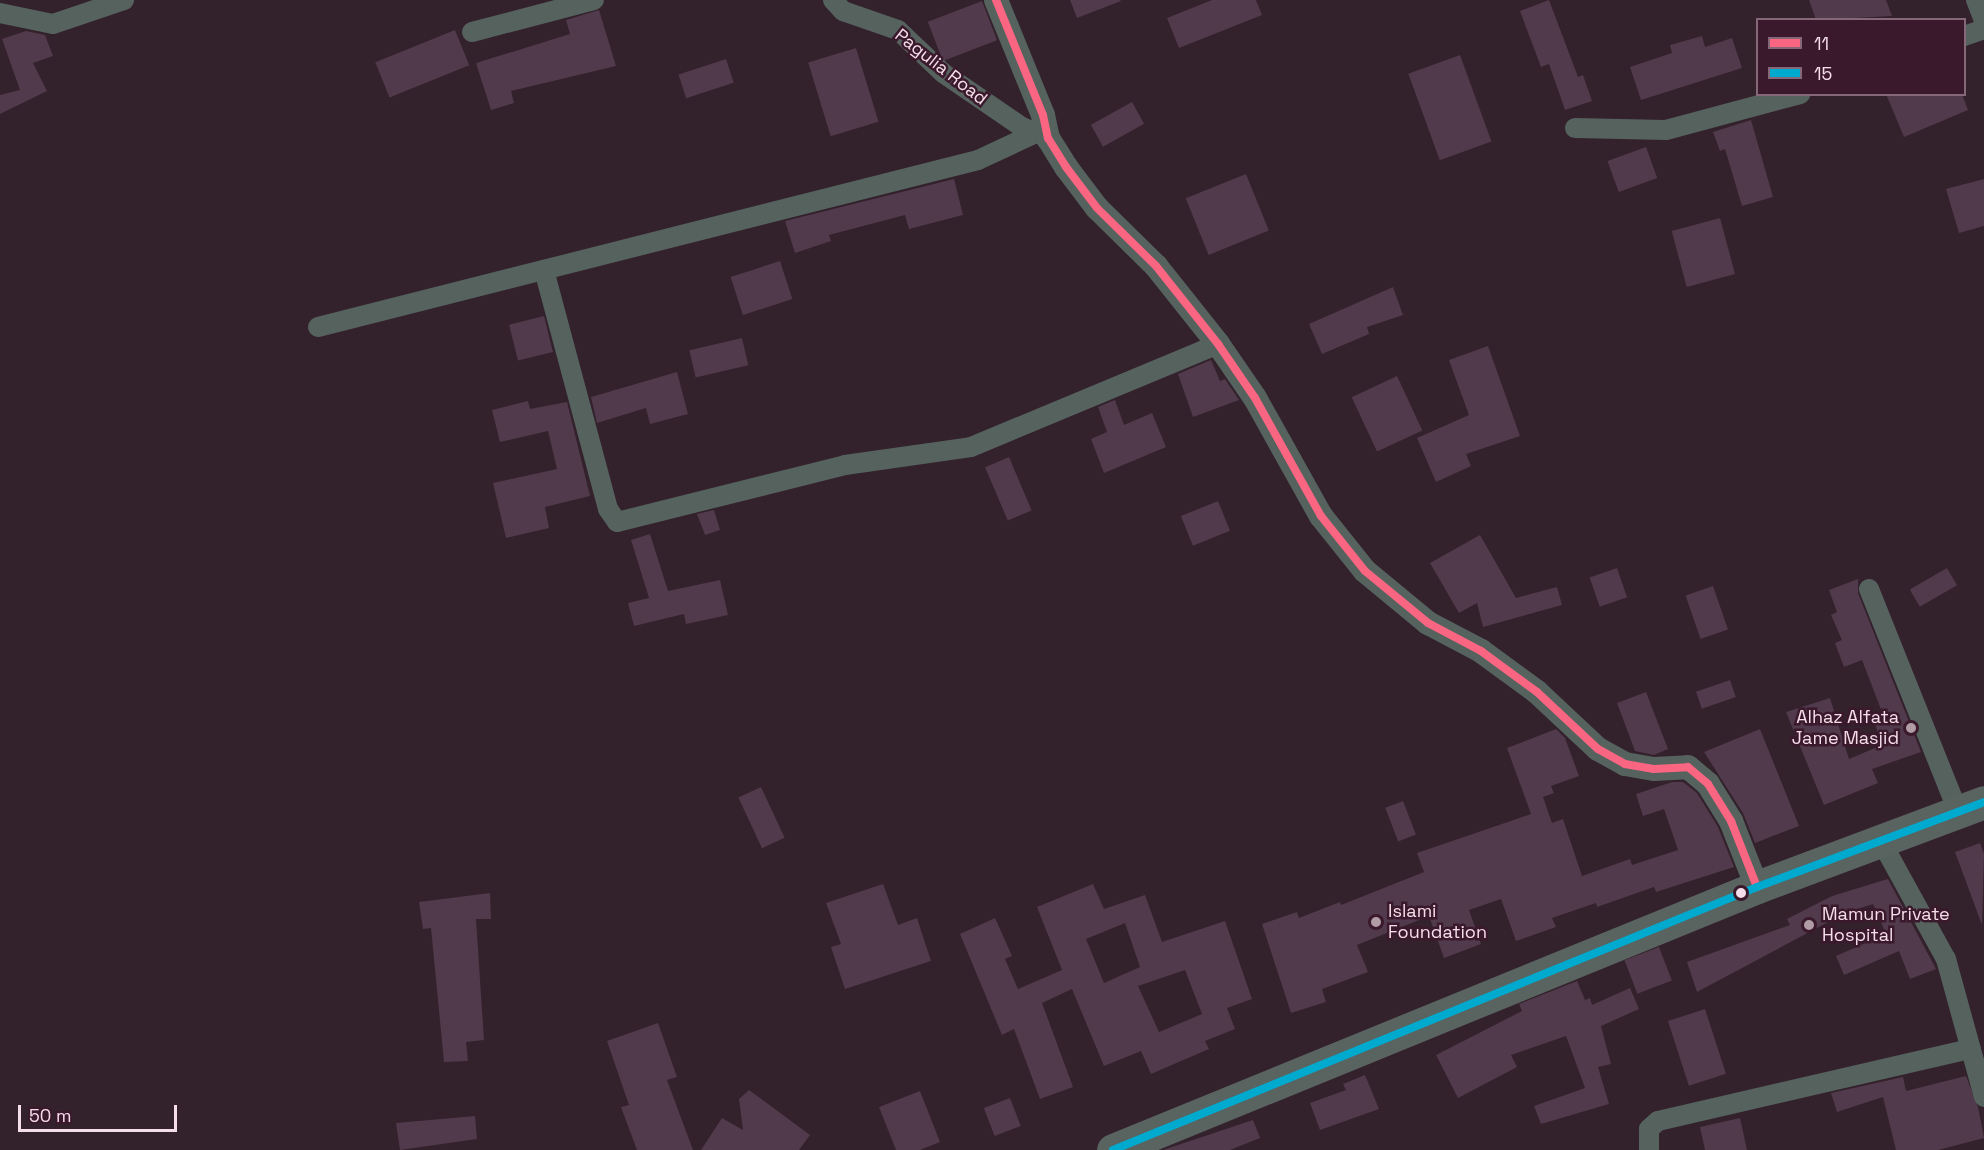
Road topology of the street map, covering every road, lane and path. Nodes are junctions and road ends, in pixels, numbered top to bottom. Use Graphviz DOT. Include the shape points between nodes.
graph roads {
  1 [pos="124,0"];
  2 [pos="594,0"];
  3 [pos="833,0"];
  4 [pos="996,0"];
  5 [pos="1976,0"];
  6 [pos="0,13"];
  7 [pos="1984,21"];
  8 [pos="1984,29"];
  9 [pos="472,32"];
  10 [pos="1966,36"];
  11 [pos="1793,96"];
  12 [pos="1575,128"];
  13 [pos="1042,135"];
  14 [pos="544,270"];
  15 [pos="318,327"];
  16 [pos="1218,344"];
  17 [pos="1869,589"];
  18 [pos="1971,807"];
  19 [pos="1881,841"];
  20 [pos="1758,886"];
  21 [pos="1971,1049"];
  22 [pos="1984,1097"];
  23 [pos="1113,1150"];
  24 [pos="1648,1150"];
  1 -- 6 [label="street" via="53,24"];
  2 -- 9 [label="street"];
  3 -- 13 [label="street, Pagulia Road" via="843,11 898,30 943,73 1022,127"];
  4 -- 13 [label="street, Pagulia Road" via="1043,115"];
  5 -- 7 [label="street"];
  8 -- 10 [label="street"];
  11 -- 12 [label="street" via="1666,130"];
  13 -- 14 [label="street" via="978,160"];
  13 -- 16 [label="street, Pagulia Road" via="1097,208 1156,266"];
  14 -- 15 [label="street"];
  14 -- 16 [label="street" via="609,509 617,522 845,465 971,447"];
  16 -- 20 [label="street, Pagulia Road" via="1255,398 1321,516 1365,571 1428,623 1481,651 1537,692 1598,749 1625,764 1654,769 1688,767 1708,784 1731,821"];
  17 -- 18 [label="street"];
  18 -- 19 [label="highway"];
  19 -- 20 [label="highway"];
  19 -- 21 [label="street" via="1946,959"];
  20 -- 23 [label="highway"];
  21 -- 22 [label="street"];
  21 -- 24 [label="street" via="1658,1121 1649,1129"];
}
